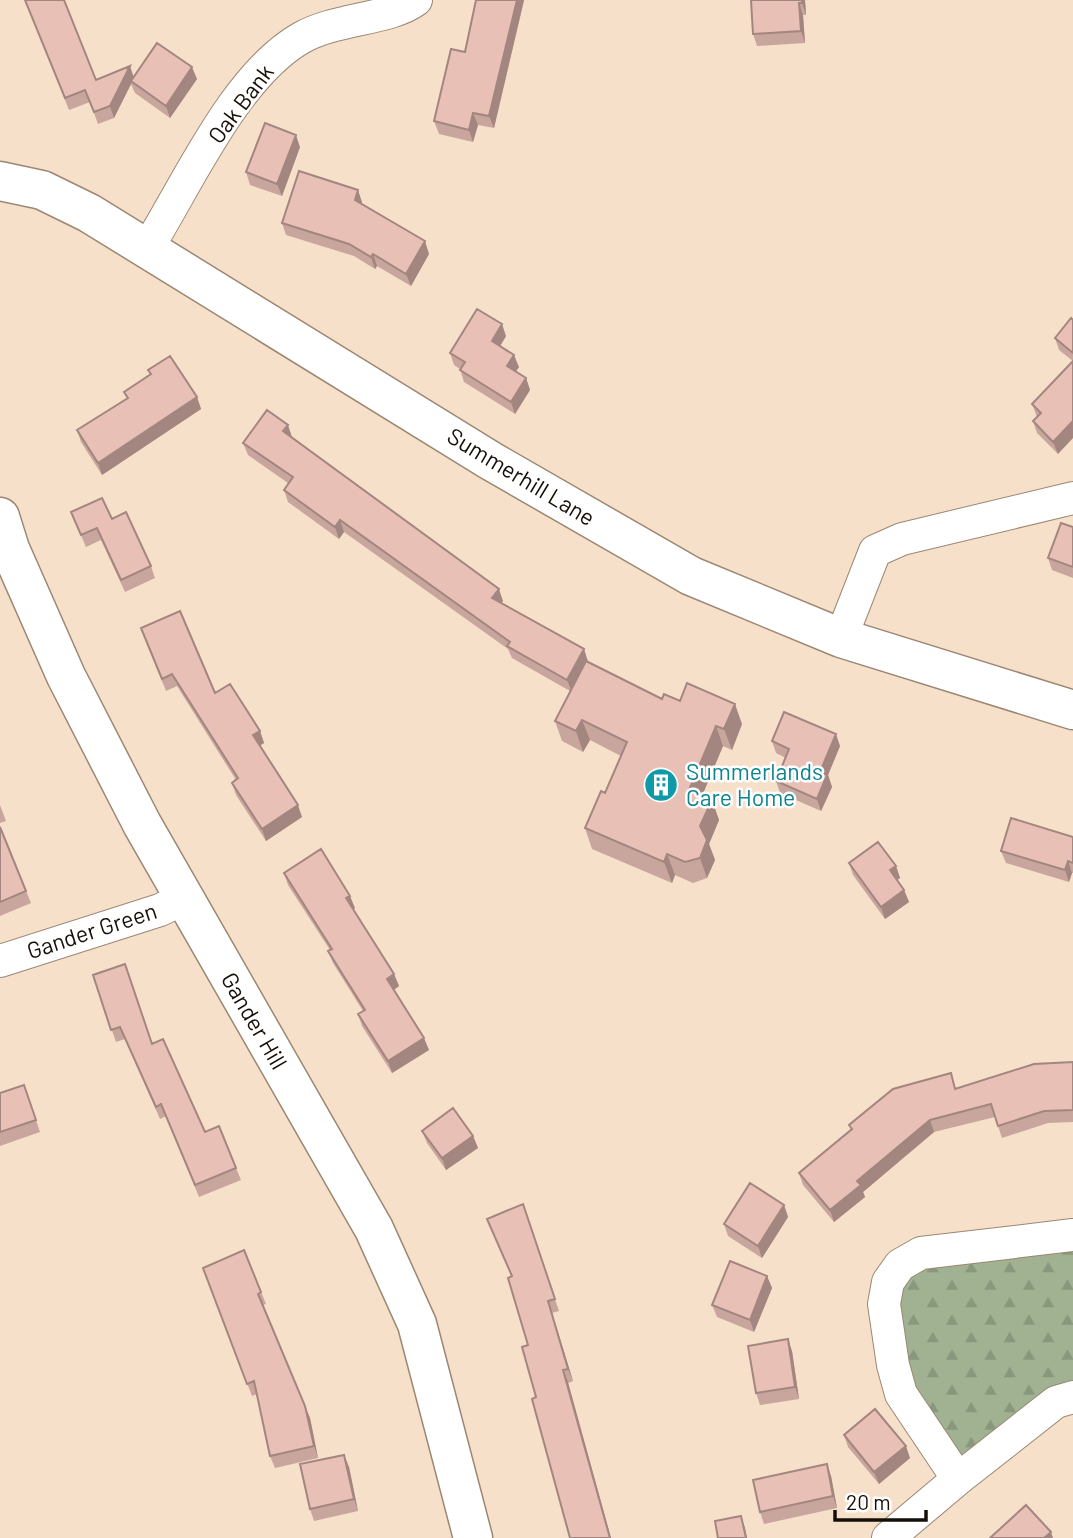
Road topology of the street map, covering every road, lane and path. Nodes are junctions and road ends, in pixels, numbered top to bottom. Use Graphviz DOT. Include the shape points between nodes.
graph roads {
  1 [pos="416,0"];
  2 [pos="0,181"];
  3 [pos="148,247"];
  4 [pos="1073,498"];
  5 [pos="0,517"];
  6 [pos="841,638"];
  7 [pos="1073,710"];
  8 [pos="183,899"];
  9 [pos="0,961"];
  10 [pos="1073,1235"];
  11 [pos="1073,1397"];
  12 [pos="958,1479"];
  13 [pos="472,1538"];
  14 [pos="888,1538"];
  1 -- 3 [label="street, Oak Bank" via="384,13 333,23 300,39 273,60 229,113"];
  2 -- 3 [label="street, Summerhill Lane" via="42,190"];
  3 -- 6 [label="street, Summerhill Lane" via="491,461 691,576"];
  4 -- 6 [label="street" via="884,545 869,560"];
  5 -- 8 [label="street, Gander Hill" via="66,676"];
  6 -- 7 [label="street, Summerhill Lane"];
  8 -- 9 [label="street, Gander Green"];
  8 -- 13 [label="street, Gander Hill" via="380,1241 417,1324"];
  10 -- 12 [label="street" via="921,1253 900,1265 888,1282 884,1304 901,1394"];
  11 -- 12 [label="street" via="1056,1402"];
  12 -- 14 [label="street"];
}
